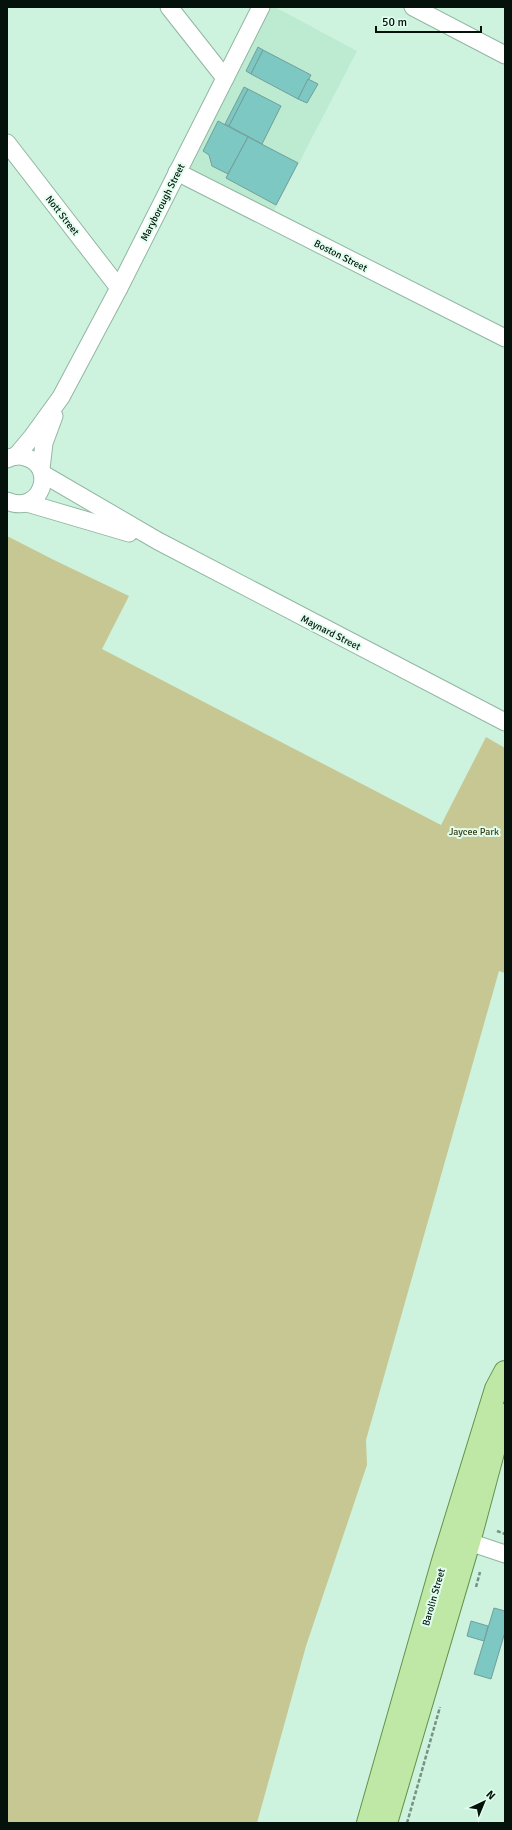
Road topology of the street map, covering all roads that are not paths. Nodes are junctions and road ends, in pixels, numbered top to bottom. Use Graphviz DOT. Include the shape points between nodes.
graph roads {
  1 [pos="169,7"];
  2 [pos="261,7"];
  3 [pos="413,7"];
  4 [pos="505,55"];
  5 [pos="225,78"];
  6 [pos="7,143"];
  7 [pos="177,172"];
  8 [pos="119,288"];
  9 [pos="505,338"];
  10 [pos="61,397"];
  11 [pos="10,457"];
  12 [pos="42,472"];
  13 [pos="15,505"];
  14 [pos="158,542"];
  15 [pos="505,722"];
  16 [pos="505,1372"];
  17 [pos="505,1408"];
  18 [pos="460,1539"];
  19 [pos="505,1554"];
  20 [pos="368,1823"];
  21 [pos="386,1823"];
  1 -- 5 [label="street"];
  2 -- 5 [label="street, Maryborough Street"];
  3 -- 4 [label="street"];
  5 -- 7 [label="street, Maryborough Street"];
  6 -- 8 [label="street, Nott Street"];
  7 -- 8 [label="street, Maryborough Street"];
  7 -- 9 [label="street, Boston Street"];
  8 -- 10 [label="street, Maryborough Street"];
  10 -- 11 [label="street, Maryborough Street" via="32,437"];
  10 -- 12 [label="street, Maryborough Street" via="44,443"];
  11 -- 12 [label="street, Maynard Street" via="30,458"];
  12 -- 13 [label="street, Maryborough Street" via="43,483 40,492 35,498"];
  12 -- 14 [label="street, Maynard Street"];
  13 -- 14 [label="street, Maynard Street"];
  14 -- 15 [label="street, Maynard Street"];
  16 -- 18 [label="main road, Barolin Street" via="496,1389"];
  17 -- 18 [label="main road, Barolin Street"];
  18 -- 19 [label="street"];
  18 -- 20 [label="main road, Barolin Street"];
  18 -- 21 [label="main road, Barolin Street"];
}
